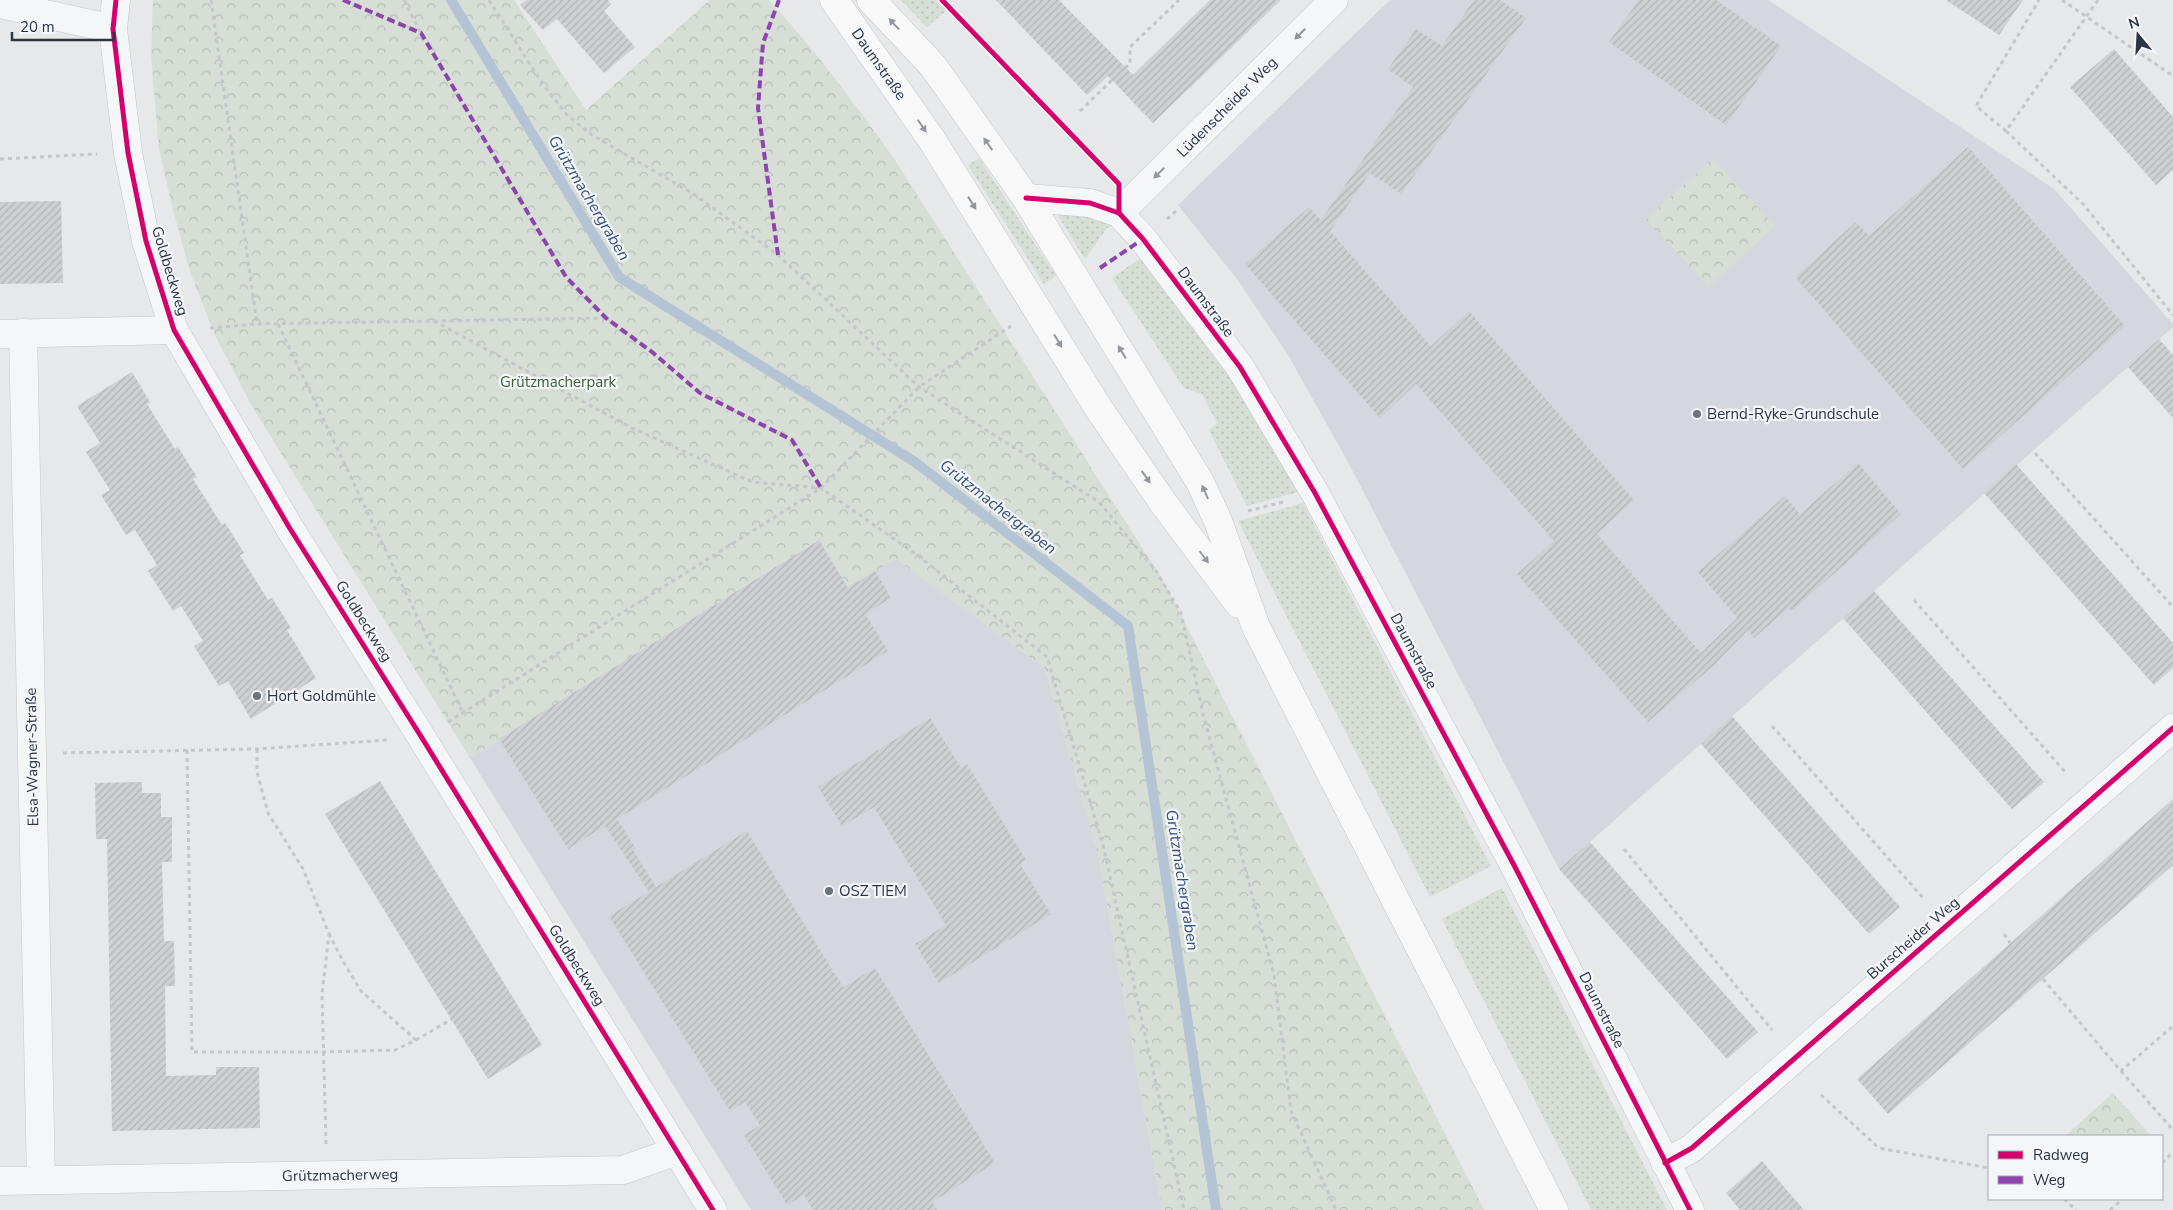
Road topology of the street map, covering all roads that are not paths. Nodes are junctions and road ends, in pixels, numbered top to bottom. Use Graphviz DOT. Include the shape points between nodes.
graph roads {
  1 [pos="116,0"];
  2 [pos="834,0"];
  3 [pos="872,0"];
  4 [pos="1334,0"];
  5 [pos="0,4"];
  6 [pos="113,29"];
  7 [pos="1026,198"];
  8 [pos="1119,213"];
  9 [pos="174,330"];
  10 [pos="11,334"];
  11 [pos="1256,627"];
  12 [pos="2173,728"];
  13 [pos="677,1151"];
  14 [pos="1665,1163"];
  15 [pos="41,1180"];
  16 [pos="0,1181"];
  17 [pos="713,1210"];
  18 [pos="1554,1210"];
  19 [pos="1690,1210"];
  1 -- 6 [label="street, Goldbeckweg"];
  2 -- 11 [label="main road, Daumstraße, one-way" via="932,140 1099,409 1164,504"];
  7 -- 3 [label="main road, Daumstraße, one-way" via="934,66"];
  4 -- 8 [label="street, Lüdenscheider Weg, one-way"];
  5 -- 6 [label="street"];
  6 -- 9 [label="street, Goldbeckweg" via="128,153 146,241"];
  7 -- 8 [label="street, Daumstraße" via="1090,203"];
  11 -- 7 [label="main road, Daumstraße, one-way" via="1218,521 1200,482"];
  8 -- 14 [label="street, Daumstraße" via="1143,239 1240,367 1315,493 1515,867"];
  9 -- 10 [label="street"];
  9 -- 13 [label="street, Goldbeckweg" via="290,527"];
  10 -- 15 [label="street, Elsa-Wagner-Straße" via="32,753"];
  11 -- 18 [label="main road, Daumstraße"];
  12 -- 14 [label="street, Burscheider Weg" via="1692,1148"];
  13 -- 15 [label="street, Grützmacherweg" via="623,1170"];
  13 -- 17 [label="street, Goldbeckweg"];
  14 -- 19 [label="street, Daumstraße"];
  15 -- 16 [label="street, Grützmacherweg"];
}
